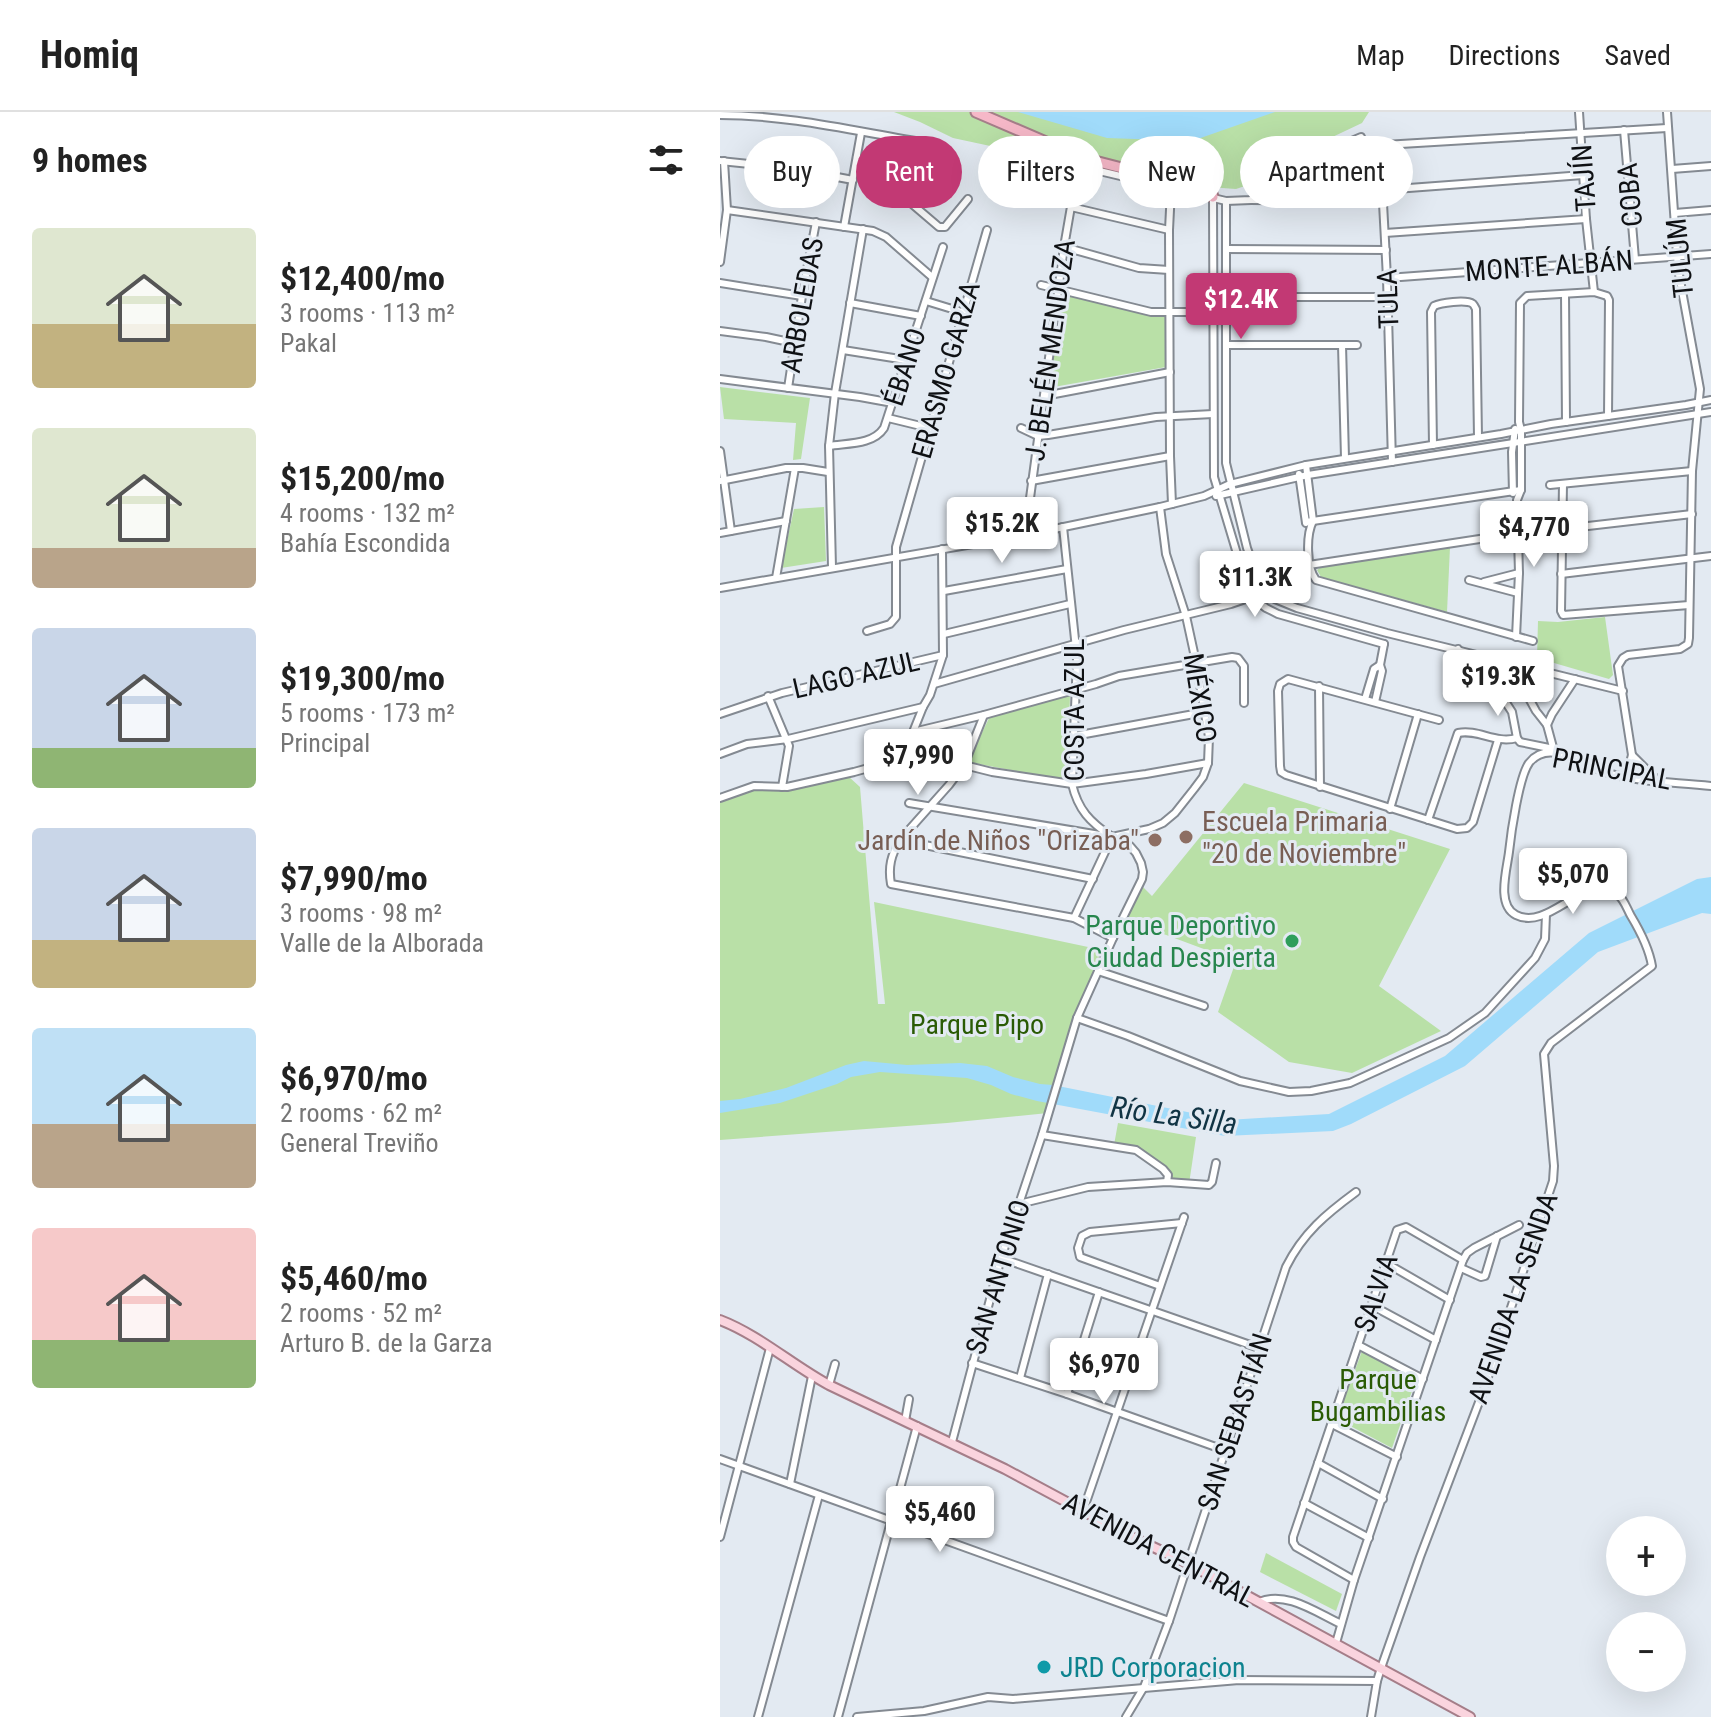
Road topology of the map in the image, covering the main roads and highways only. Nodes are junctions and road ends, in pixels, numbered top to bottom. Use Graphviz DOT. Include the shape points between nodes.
graph roads {
  1 [pos="976,112"];
  2 [pos="1119,169"];
  3 [pos="720,1320"];
  4 [pos="1470,1717"];
  1 -- 2 [label="highway" via="1081,162"];
  3 -- 4 [label="main road, AVENIDA CENTRAL" via="829,1385 1189,1564"];
}
